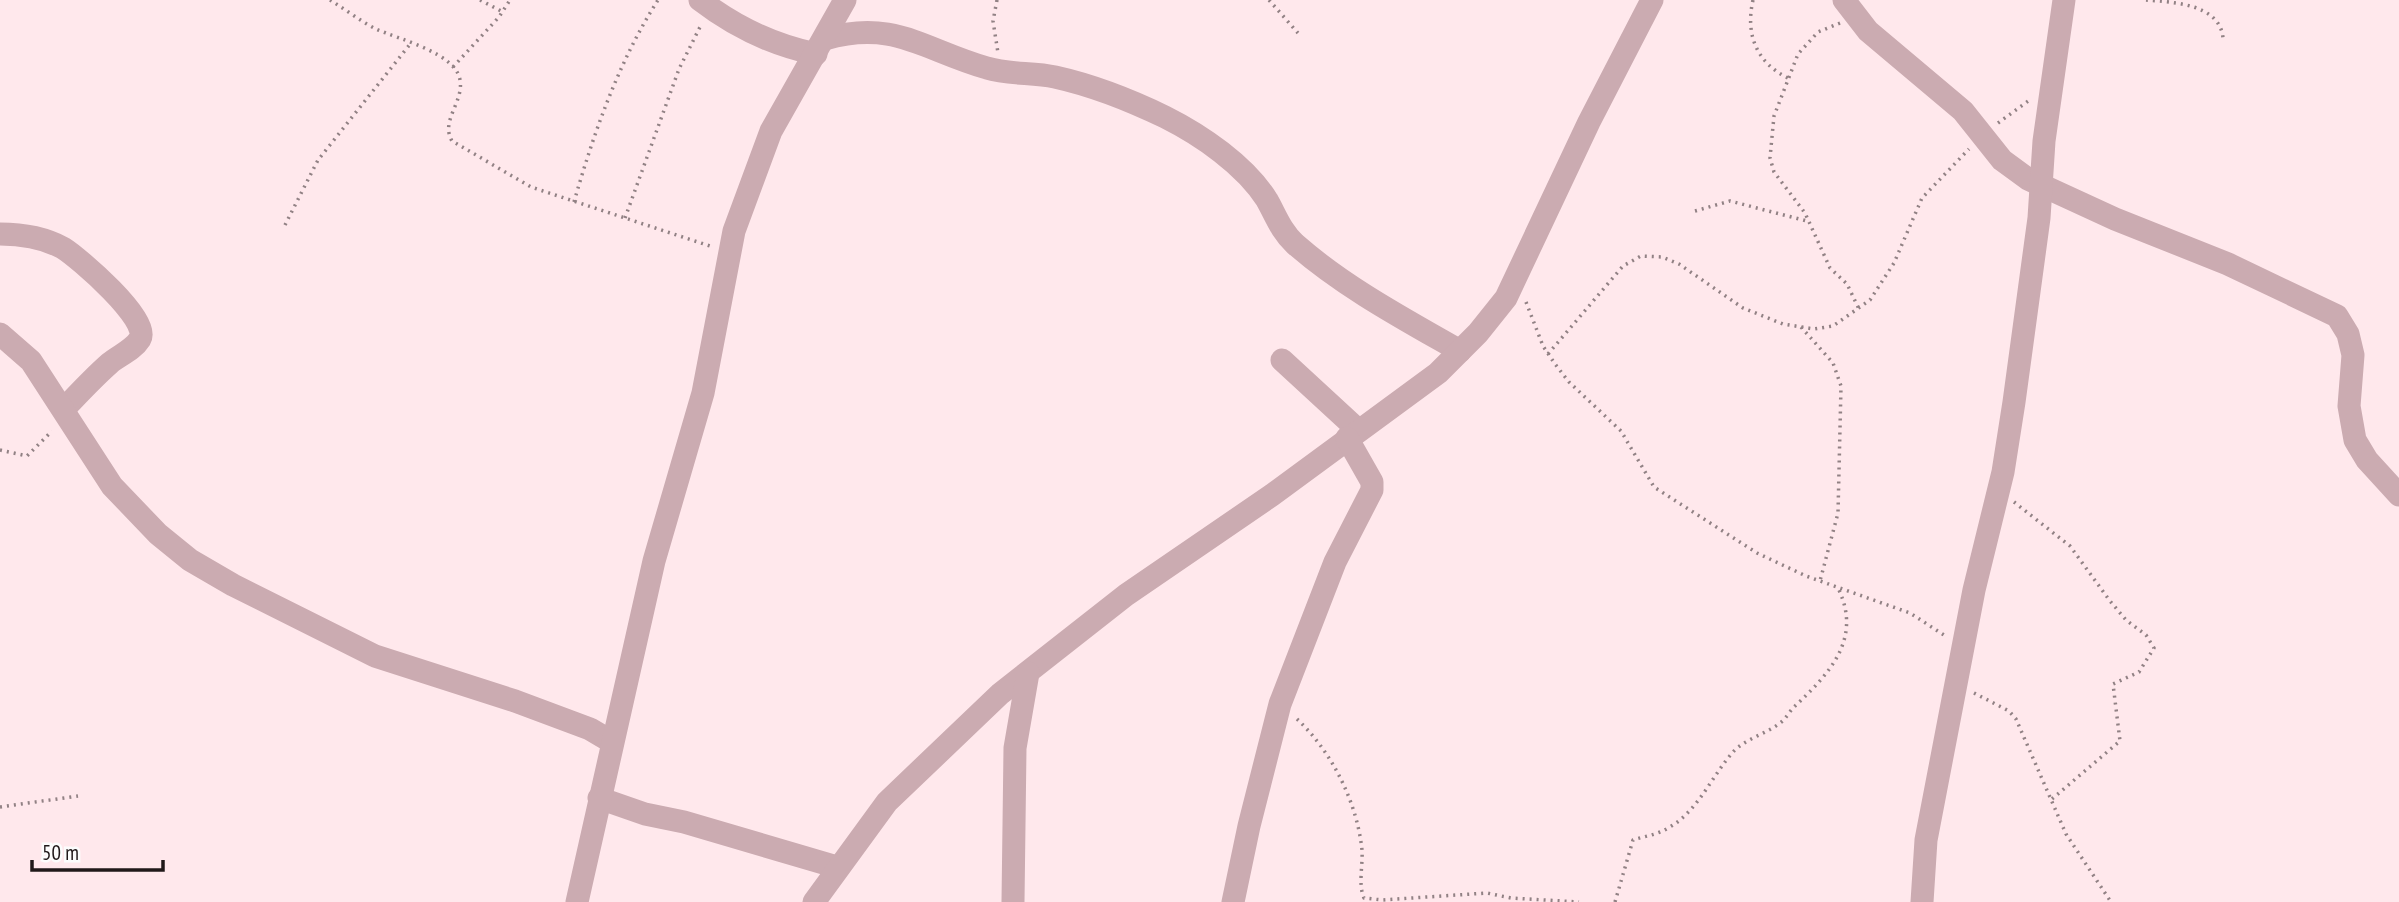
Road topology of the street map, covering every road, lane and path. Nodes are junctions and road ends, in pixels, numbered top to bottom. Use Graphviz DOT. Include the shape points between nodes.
graph roads {
  1 [pos="330,0"];
  2 [pos="480,0"];
  3 [pos="510,0"];
  4 [pos="658,0"];
  5 [pos="845,0"];
  6 [pos="997,0"];
  7 [pos="1269,0"];
  8 [pos="1652,0"];
  9 [pos="1753,0"];
  10 [pos="2064,0"];
  11 [pos="2146,0"];
  12 [pos="705,4"];
  13 [pos="1850,8"];
  14 [pos="503,12"];
  15 [pos="1298,33"];
  16 [pos="2223,38"];
  17 [pos="411,43"];
  18 [pos="820,47"];
  19 [pos="453,67"];
  20 [pos="1005,71"];
  21 [pos="1788,78"];
  22 [pos="2052,88"];
  23 [pos="1984,136"];
  24 [pos="2041,187"];
  25 [pos="574,202"];
  26 [pos="1695,211"];
  27 [pos="625,218"];
  28 [pos="1808,221"];
  29 [pos="285,225"];
  30 [pos="0,234"];
  31 [pos="730,253"];
  32 [pos="1516,277"];
  33 [pos="1859,309"];
  34 [pos="1800,327"];
  35 [pos="0,334"];
  36 [pos="1460,351"];
  37 [pos="1548,354"];
  38 [pos="1282,360"];
  39 [pos="66,411"];
  40 [pos="1353,434"];
  41 [pos="0,450"];
  42 [pos="1998,490"];
  43 [pos="2399,495"];
  44 [pos="1820,581"];
  45 [pos="1838,588"];
  46 [pos="1963,647"];
  47 [pos="1028,673"];
  48 [pos="1956,686"];
  49 [pos="1280,704"];
  50 [pos="612,742"];
  51 [pos="78,796"];
  52 [pos="599,798"];
  53 [pos="2052,799"];
  54 [pos="0,807"];
  55 [pos="837,867"];
  56 [pos="577,902"];
  57 [pos="814,902"];
  58 [pos="1013,902"];
  59 [pos="1233,902"];
  60 [pos="1578,902"];
  61 [pos="1615,902"];
  62 [pos="1922,902"];
  63 [pos="2111,902"];
  1 -- 17 [label="path" via="373,28"];
  2 -- 14 [label="path"];
  3 -- 14 [label="path"];
  4 -- 25 [label="path" via="617,81"];
  5 -- 18 [label="street"];
  6 -- 20 [label="path" via="993,33"];
  7 -- 15 [label="path"];
  8 -- 32 [label="street"];
  9 -- 21 [label="path" via="1751,28 1757,52 1764,63"];
  10 -- 22 [label="street"];
  11 -- 16 [label="path" via="2211,14"];
  12 -- 18 [label="street" via="762,38"];
  12 -- 27 [label="path"];
  13 -- 21 [label="path" via="1798,54"];
  13 -- 23 [label="street" via="1910,69 1963,111"];
  14 -- 19 [label="path"];
  17 -- 19 [label="path"];
  17 -- 29 [label="path" via="318,160"];
  18 -- 20 [label="street" via="858,32 883,32"];
  18 -- 31 [label="street" via="771,131"];
  19 -- 25 [label="path" via="461,85 447,126 452,141 531,187"];
  20 -- 36 [label="street" via="1068,80 1164,116 1189,131 1249,178 1296,245 1370,299"];
  21 -- 28 [label="path" via="1774,116 1770,158 1774,172"];
  22 -- 23 [label="path" via="2011,111"];
  22 -- 24 [label="street"];
  23 -- 24 [label="street" via="2006,163"];
  23 -- 33 [label="path" via="1929,188 1894,263"];
  24 -- 42 [label="street"];
  24 -- 43 [label="street" via="2228,264 2337,316 2353,355 2349,406 2355,440"];
  25 -- 27 [label="path"];
  26 -- 28 [label="path" via="1730,201"];
  27 -- 31 [label="path"];
  28 -- 33 [label="path" via="1830,268 1847,284"];
  30 -- 39 [label="street" via="40,238 62,248 90,269 142,329 141,338 93,379"];
  31 -- 50 [label="street" via="703,393 654,561"];
  32 -- 36 [label="street" via="1506,298"];
  32 -- 37 [label="path"];
  33 -- 34 [label="path" via="1833,326"];
  34 -- 37 [label="path" via="1743,308 1679,264 1641,256 1623,266"];
  34 -- 44 [label="path" via="1833,363 1841,386 1838,513"];
  35 -- 39 [label="street" via="31,361"];
  36 -- 40 [label="street" via="1438,373"];
  37 -- 44 [label="path" via="1569,382 1621,431 1654,487 1735,541"];
  38 -- 40 [label="street"];
  39 -- 41 [label="path" via="34,452 22,456"];
  39 -- 50 [label="street" via="113,486 158,534 201,566 374,656 515,701"];
  40 -- 47 [label="street" via="1126,595"];
  40 -- 49 [label="street" via="1372,490 1335,562"];
  42 -- 46 [label="street"];
  42 -- 53 [label="path" via="2070,546 2105,595 2154,648 2139,672 2113,684 2120,741"];
  44 -- 45 [label="path"];
  45 -- 46 [label="path" via="1910,613"];
  45 -- 61 [label="path" via="1849,626 1845,643 1816,689 1783,722 1736,749 1678,821 1633,840"];
  46 -- 48 [label="street"];
  47 -- 55 [label="street" via="926,761 887,802"];
  47 -- 58 [label="street" via="1015,748"];
  48 -- 53 [label="path" via="1998,704 2016,719"];
  48 -- 62 [label="street" via="1926,840"];
  49 -- 59 [label="street"];
  49 -- 60 [label="path" via="1320,746 1339,776 1360,832 1364,898 1487,893"];
  50 -- 52 [label="street"];
  51 -- 54 [label="path"];
  52 -- 55 [label="street"];
  52 -- 56 [label="street"];
  53 -- 63 [label="path" via="2066,834"];
  55 -- 57 [label="street"];
}
